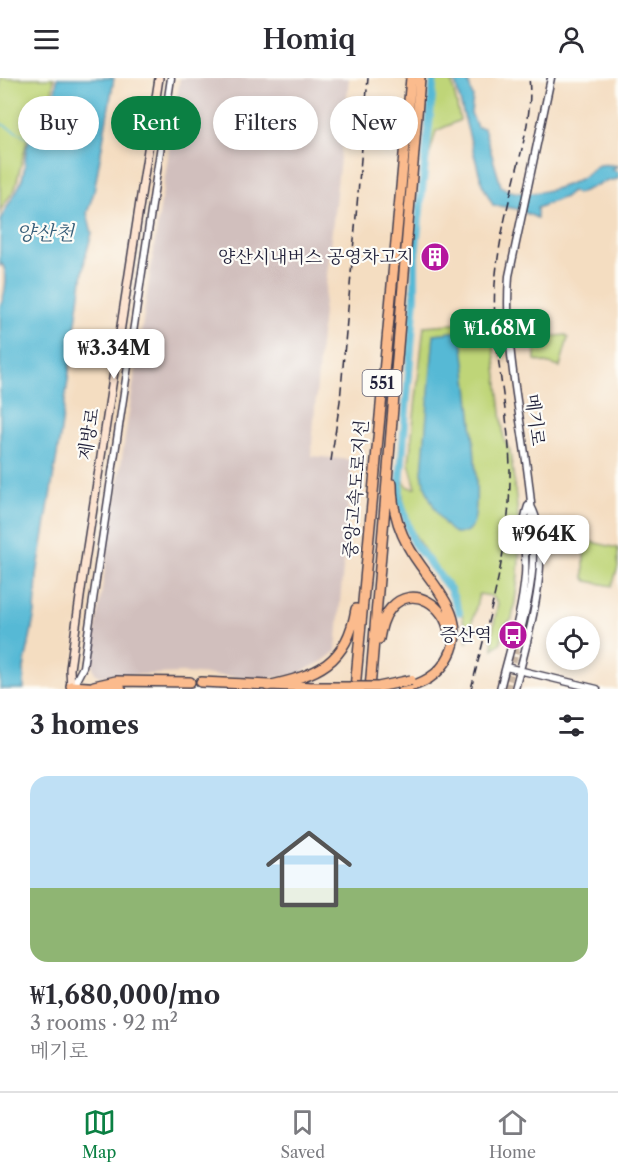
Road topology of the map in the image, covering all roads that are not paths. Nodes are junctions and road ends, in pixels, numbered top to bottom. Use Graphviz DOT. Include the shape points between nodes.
graph roads {
  1 [pos="159,78"];
  2 [pos="171,78"];
  3 [pos="411,78"];
  4 [pos="420,78"];
  5 [pos="551,78"];
  6 [pos="404,294"];
  7 [pos="530,503"];
  8 [pos="369,518"];
  9 [pos="522,626"];
  10 [pos="514,631"];
  11 [pos="529,633"];
  12 [pos="506,667"];
  13 [pos="520,670"];
  14 [pos="190,682"];
  15 [pos="201,682"];
  16 [pos="412,683"];
  17 [pos="94,686"];
  18 [pos="267,686"];
  19 [pos="71,688"];
  20 [pos="121,689"];
  21 [pos="355,689"];
  22 [pos="372,689"];
  23 [pos="402,689"];
  24 [pos="500,689"];
  25 [pos="515,689"];
  26 [pos="597,689"];
  1 -- 19 [label="main road, 제방로" via="85,561 70,669"];
  2 -- 19 [label="street" via="83,668"];
  3 -- 8 [label="highway, 중앙고속도로지선 / 551"];
  4 -- 6 [label="highway, 중앙고속도로지선 / 551"];
  5 -- 7 [label="street, 메기로" via="509,276 506,310"];
  6 -- 16 [label="highway" via="392,468 394,511 408,547 446,601 455,629 445,663 432,677"];
  6 -- 22 [label="highway, 중앙고속도로지선 / 551"];
  7 -- 9 [label="street, 메기로" via="533,553"];
  7 -- 10 [label="street" via="524,519 525,575"];
  7 -- 11 [label="street" via="536,515 540,554"];
  8 -- 18 [label="highway" via="354,623 344,645 331,662 315,673"];
  8 -- 21 [label="highway, 중앙고속도로지선 / 551"];
  10 -- 11 [label="street" via="521,636"];
  10 -- 12 [label="street"];
  11 -- 13 [label="street"];
  12 -- 13 [label="street"];
  12 -- 24 [label="street"];
  13 -- 25 [label="street"];
  13 -- 26 [label="street"];
  14 -- 17 [label="highway" via="117,681"];
  15 -- 18 [label="highway"];
  16 -- 18 [label="highway, bridge" via="378,687"];
  16 -- 22 [label="highway" via="435,667 449,633 439,608 418,597 398,602 386,616"];
  16 -- 23 [label="highway"];
  17 -- 19 [label="highway"];
  17 -- 20 [label="highway"];
}
